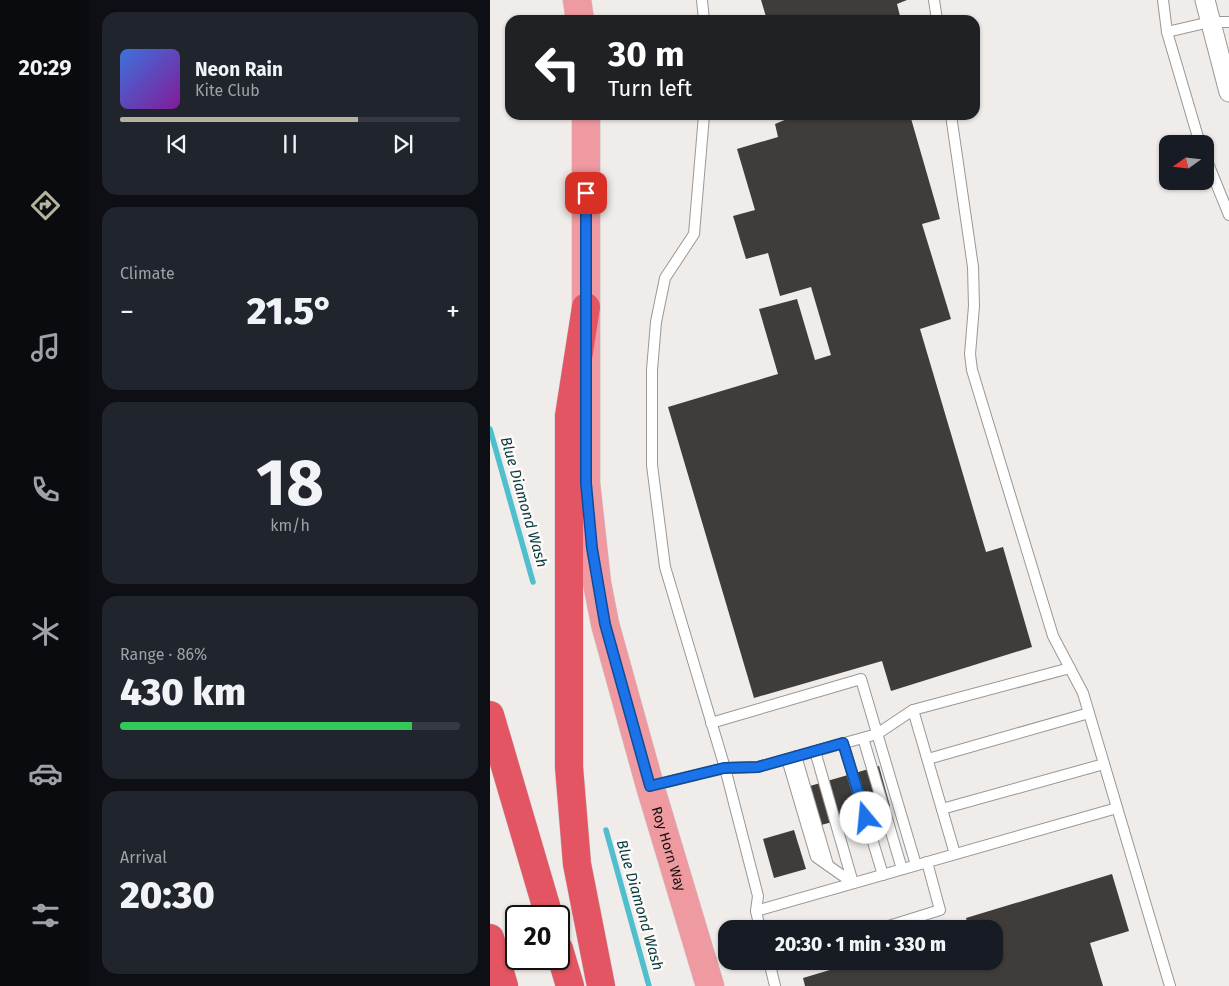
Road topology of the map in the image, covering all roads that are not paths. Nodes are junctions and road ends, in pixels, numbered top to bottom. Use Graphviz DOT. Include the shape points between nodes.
graph roads {
  1 [pos="577,0"];
  2 [pos="702,0"];
  3 [pos="934,0"];
  4 [pos="1163,0"];
  5 [pos="1205,0"];
  6 [pos="579,15"];
  7 [pos="704,15"];
  8 [pos="936,15"];
  9 [pos="1210,22"];
  10 [pos="1229,22"];
  11 [pos="1167,32"];
  12 [pos="1229,92"];
  13 [pos="586,120"];
  14 [pos="704,120"];
  15 [pos="952,120"];
  16 [pos="1197,135"];
  17 [pos="1214,178"];
  18 [pos="1229,215"];
  19 [pos="586,307"];
  20 [pos="1070,668"];
  21 [pos="913,710"];
  22 [pos="1089,713"];
  23 [pos="490,715"];
  24 [pos="711,723"];
  25 [pos="877,734"];
  26 [pos="863,738"];
  27 [pos="843,743"];
  28 [pos="814,751"];
  29 [pos="791,758"];
  30 [pos="928,759"];
  31 [pos="1104,764"];
  32 [pos="724,768"];
  33 [pos="650,786"];
  34 [pos="1117,808"];
  35 [pos="942,809"];
  36 [pos="955,854"];
  37 [pos="927,862"];
  38 [pos="916,865"];
  39 [pos="902,869"];
  40 [pos="883,875"];
  41 [pos="853,883"];
  42 [pos="546,905"];
  43 [pos="756,911"];
  44 [pos="758,920"];
  45 [pos="908,920"];
  46 [pos="492,948"];
  47 [pos="565,970"];
  48 [pos="772,970"];
  49 [pos="504,986"];
  50 [pos="570,986"];
  51 [pos="601,986"];
  52 [pos="710,986"];
  53 [pos="775,986"];
  54 [pos="1170,986"];
  1 -- 6 [label="main road"];
  2 -- 7 [label="lane"];
  3 -- 8 [label="lane"];
  4 -- 11 [label="lane"];
  5 -- 9 [label="street"];
  9 -- 10 [label="lane"];
  9 -- 11 [label="lane"];
  9 -- 12 [label="street"];
  11 -- 16 [label="lane"];
  13 -- 19 [label="main road, Roy Horn Way"];
  14 -- 24 [label="lane" via="694,234 666,278 656,322 652,370 652,465 665,567"];
  15 -- 20 [label="lane" via="972,267 972,370 1053,636"];
  17 -- 18 [label="lane"];
  19 -- 33 [label="main road, Roy Horn Way" via="586,483 596,574 605,624"];
  19 -- 51 [label="highway" via="570,416 569,767 577,864"];
  20 -- 21 [label="lane"];
  20 -- 22 [label="lane"];
  21 -- 25 [label="lane"];
  21 -- 30 [label="lane"];
  22 -- 30 [label="lane"];
  22 -- 31 [label="lane"];
  23 -- 42 [label="highway"];
  24 -- 25 [label="lane" via="861,679"];
  24 -- 32 [label="lane"];
  25 -- 26 [label="lane"];
  25 -- 38 [label="lane"];
  26 -- 27 [label="lane"];
  26 -- 39 [label="lane"];
  27 -- 28 [label="lane"];
  27 -- 40 [label="lane"];
  28 -- 29 [label="lane"];
  28 -- 41 [label="lane"];
  29 -- 32 [label="lane" via="758,767"];
  29 -- 41 [label="lane" via="816,857"];
  30 -- 35 [label="lane"];
  31 -- 34 [label="lane"];
  31 -- 35 [label="lane"];
  32 -- 33 [label="lane"];
  32 -- 43 [label="lane" via="758,896"];
  33 -- 52 [label="main road, Roy Horn Way"];
  34 -- 36 [label="lane"];
  34 -- 54 [label="lane"];
  35 -- 36 [label="lane"];
  36 -- 37 [label="lane"];
  37 -- 38 [label="lane"];
  37 -- 45 [label="lane" via="940,910"];
  38 -- 39 [label="lane"];
  39 -- 40 [label="lane"];
  40 -- 41 [label="lane"];
  41 -- 43 [label="lane"];
  43 -- 44 [label="lane"];
  46 -- 49 [label="highway"];
  47 -- 50 [label="highway"];
  48 -- 53 [label="lane"];
}
